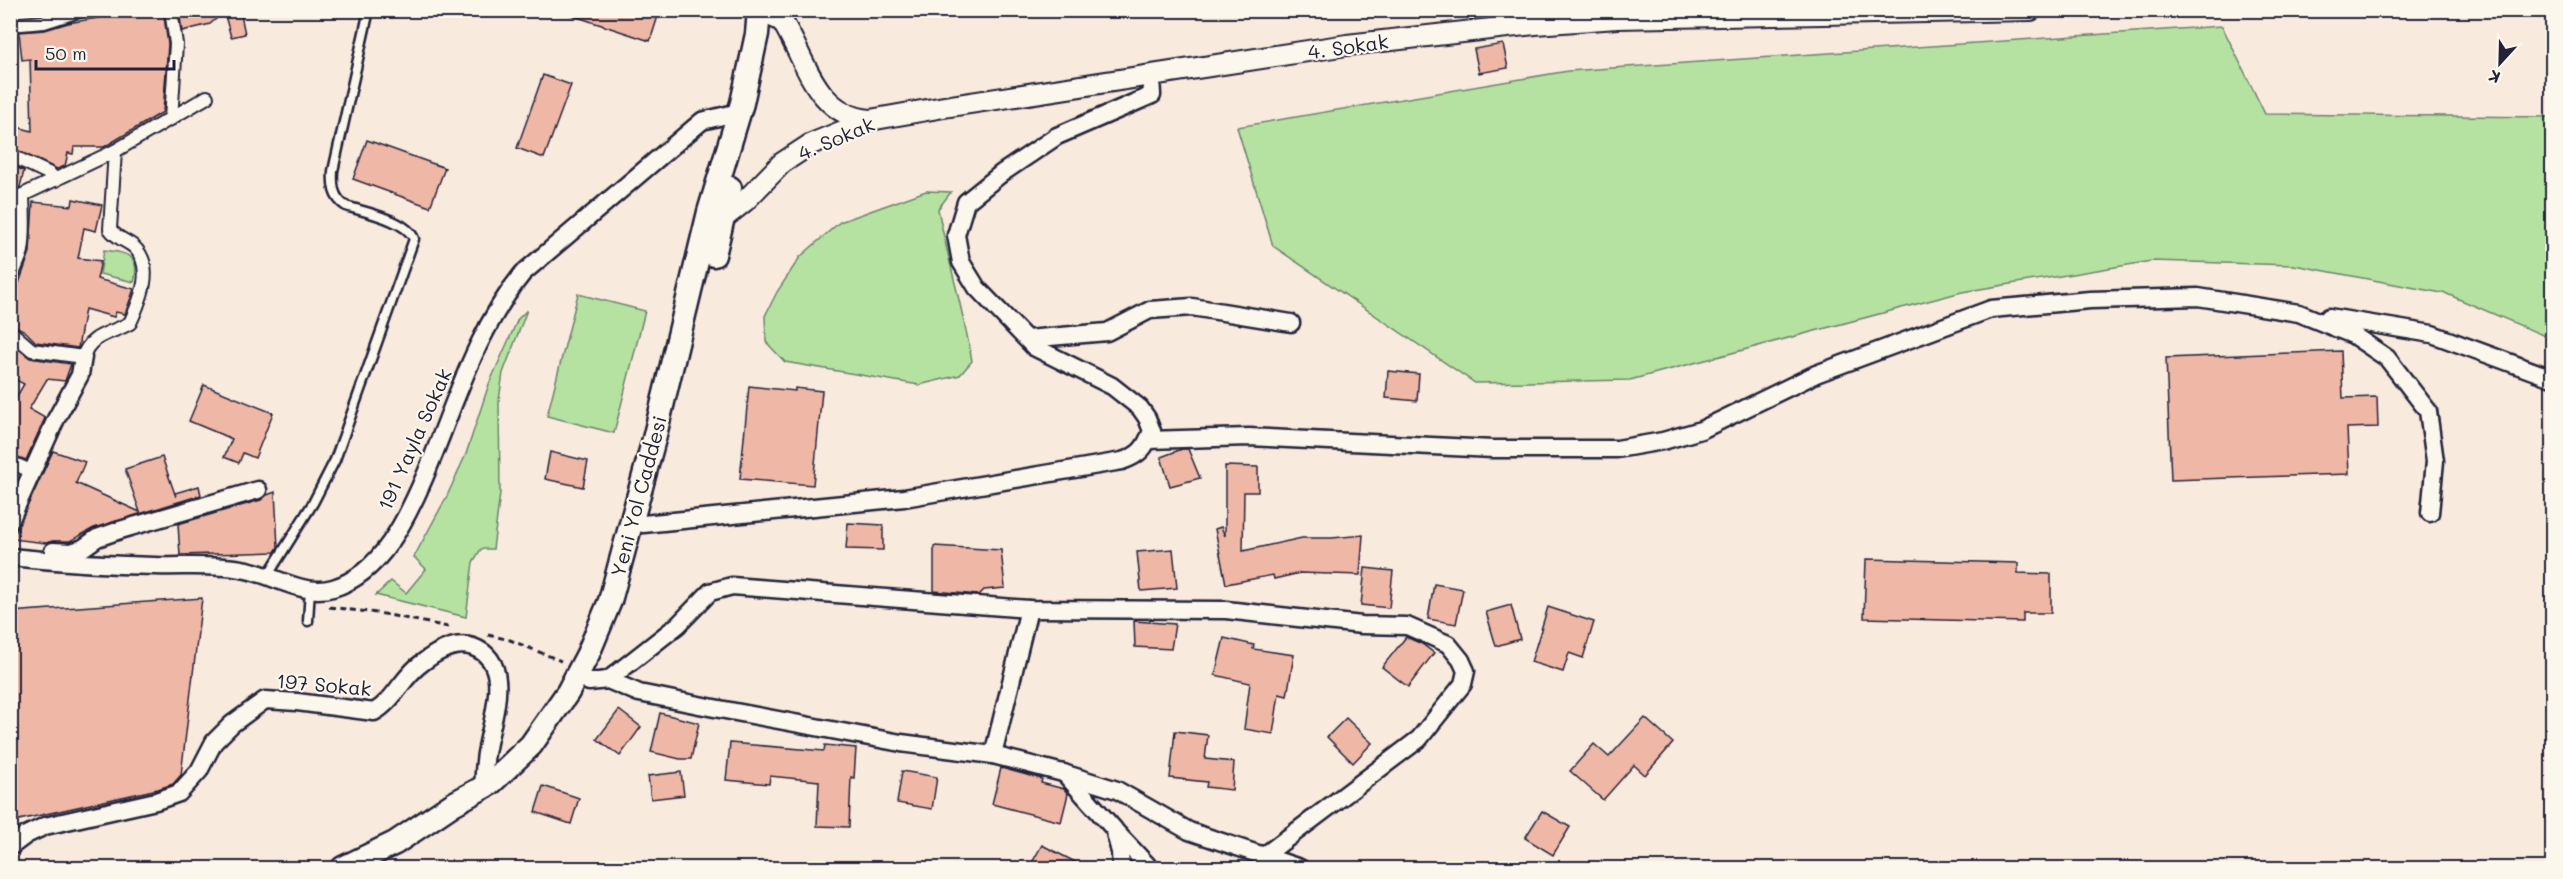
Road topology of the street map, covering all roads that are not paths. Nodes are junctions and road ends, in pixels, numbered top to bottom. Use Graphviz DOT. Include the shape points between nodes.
graph roads {
  1 [pos="82,10"];
  2 [pos="171,10"];
  3 [pos="369,10"];
  4 [pos="1529,10"];
  5 [pos="2031,10"];
  6 [pos="769,13"];
  7 [pos="10,25"];
  8 [pos="1507,27"];
  9 [pos="1150,75"];
  10 [pos="207,97"];
  11 [pos="739,112"];
  12 [pos="171,119"];
  13 [pos="870,120"];
  14 [pos="115,151"];
  15 [pos="10,155"];
  16 [pos="56,180"];
  17 [pos="23,197"];
  18 [pos="10,201"];
  19 [pos="714,225"];
  20 [pos="10,283"];
  21 [pos="2299,313"];
  22 [pos="1291,323"];
  23 [pos="10,331"];
  24 [pos="1027,339"];
  25 [pos="83,357"];
  26 [pos="2553,378"];
  27 [pos="1148,440"];
  28 [pos="10,462"];
  29 [pos="33,472"];
  30 [pos="258,490"];
  31 [pos="2430,513"];
  32 [pos="10,521"];
  33 [pos="643,524"];
  34 [pos="10,546"];
  35 [pos="10,557"];
  36 [pos="268,575"];
  37 [pos="309,596"];
  38 [pos="1029,609"];
  39 [pos="308,621"];
  40 [pos="598,681"];
  41 [pos="993,755"];
  42 [pos="1063,773"];
  43 [pos="483,789"];
  44 [pos="1114,830"];
  45 [pos="10,847"];
  46 [pos="1265,855"];
  47 [pos="343,868"];
  48 [pos="371,868"];
  49 [pos="1121,868"];
  50 [pos="1150,868"];
  51 [pos="1300,868"];
  1 -- 7 [label="street" via="44,22"];
  2 -- 12 [label="street" via="176,44"];
  3 -- 36 [label="lane" via="333,171 334,190 346,206 395,223 414,239 334,460 313,503"];
  4 -- 8 [label="street"];
  5 -- 8 [label="street, 4. Sokak" via="1617,18"];
  6 -- 11 [label="main road, Yeni Yol Caddesi"];
  6 -- 13 [label="street" via="782,21 808,74 834,108 854,119"];
  6 -- 19 [label="main road, Yeni Yol Caddesi" via="756,87"];
  8 -- 9 [label="street, 4. Sokak" via="1347,45"];
  9 -- 13 [label="street, 4. Sokak"];
  9 -- 24 [label="street" via="1152,95 1057,136 966,202 956,235 961,262 977,288"];
  10 -- 12 [label="street"];
  11 -- 19 [label="main road, Yeni Yol Caddesi"];
  11 -- 37 [label="street, 191 Yayla Sokak" via="702,122 524,273 475,351 424,479 391,542 353,579"];
  12 -- 14 [label="street"];
  13 -- 19 [label="street, 4. Sokak" via="790,157"];
  14 -- 16 [label="street"];
  14 -- 25 [label="street" via="110,229 134,247 141,258 145,285 130,323 92,340"];
  15 -- 16 [label="street"];
  16 -- 17 [label="street"];
  17 -- 18 [label="street"];
  17 -- 20 [label="street" via="21,252"];
  19 -- 33 [label="main road, Yeni Yol Caddesi"];
  19 -- 43 [label="main road, Yeni Yol Caddesi" via="607,610 568,692 531,745"];
  21 -- 26 [label="street" via="2432,334"];
  21 -- 27 [label="street" via="2198,297 2090,300 1991,309 1816,374 1701,430 1617,449 1493,449 1248,437"];
  21 -- 31 [label="street" via="2354,335 2387,358 2428,411 2435,461"];
  22 -- 24 [label="street" via="1192,307 1150,310 1107,332"];
  23 -- 25 [label="street" via="32,350"];
  24 -- 27 [label="street" via="1034,347 1112,386 1140,408 1152,431"];
  25 -- 29 [label="street" via="80,375"];
  27 -- 33 [label="street" via="1144,449 1122,461 904,498"];
  28 -- 29 [label="street"];
  29 -- 32 [label="street"];
  30 -- 34 [label="street" via="112,533 71,552"];
  33 -- 40 [label="main road, Yeni Yol Caddesi"];
  35 -- 36 [label="street, 191 Yayla Sokak" via="242,568"];
  36 -- 37 [label="street, 191 Yayla Sokak" via="301,588"];
  37 -- 39 [label="lane"];
  38 -- 40 [label="street" via="732,586 710,592 678,625"];
  38 -- 41 [label="street"];
  38 -- 46 [label="street" via="1226,610 1407,626 1448,644 1466,671 1463,684 1419,739"];
  40 -- 41 [label="street" via="639,693 901,743"];
  40 -- 48 [label="main road, Yeni Yol Caddesi" via="549,739 484,798"];
  41 -- 42 [label="street"];
  42 -- 44 [label="street"];
  42 -- 46 [label="street" via="1117,790 1189,831"];
  43 -- 45 [label="street, 197 Sokak" via="486,749 496,707 494,669 487,655 475,648 453,646 420,664 385,706 374,712 265,700 214,742 200,771 179,793 45,826"];
  43 -- 47 [label="main road, Yeni Yol Caddesi" via="395,843"];
  44 -- 49 [label="street"];
  44 -- 50 [label="street"];
  46 -- 51 [label="street"];
}
